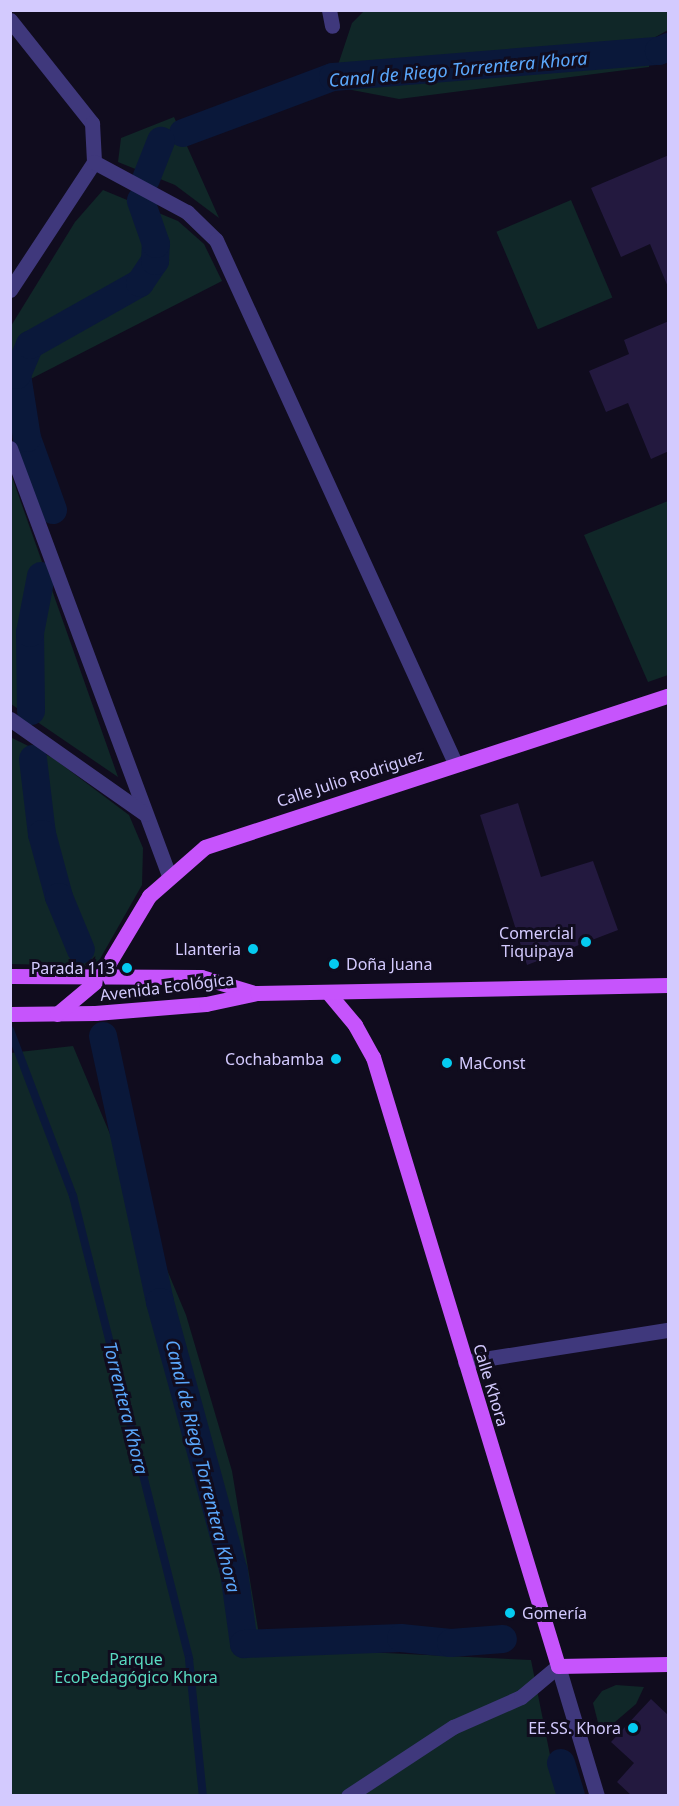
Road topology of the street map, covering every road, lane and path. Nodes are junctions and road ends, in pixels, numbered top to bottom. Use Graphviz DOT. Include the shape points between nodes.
graph roads {
  1 [pos="329,10"];
  2 [pos="10,20"];
  3 [pos="333,26"];
  4 [pos="94,162"];
  5 [pos="10,290"];
  6 [pos="10,448"];
  7 [pos="669,696"];
  8 [pos="10,719"];
  9 [pos="455,763"];
  10 [pos="145,814"];
  11 [pos="170,875"];
  12 [pos="14,975"];
  13 [pos="100,978"];
  14 [pos="669,985"];
  15 [pos="257,993"];
  16 [pos="330,995"];
  17 [pos="10,1014"];
  18 [pos="57,1014"];
  19 [pos="669,1330"];
  20 [pos="465,1362"];
  21 [pos="669,1664"];
  22 [pos="558,1665"];
  23 [pos="348,1796"];
  24 [pos="597,1796"];
  1 -- 3 [label="street"];
  2 -- 4 [label="street" via="92,123"];
  4 -- 5 [label="street"];
  4 -- 9 [label="street" via="187,212 216,240"];
  6 -- 10 [label="street"];
  7 -- 9 [label="main road, Calle Julio Rodriguez"];
  8 -- 10 [label="street"];
  9 -- 11 [label="main road, Calle Julio Rodriguez" via="205,846"];
  10 -- 11 [label="street"];
  11 -- 13 [label="main road, Calle Julio Rodriguez" via="149,896"];
  12 -- 13 [label="main road, Avenida Ecológica"];
  13 -- 15 [label="main road, Avenida Ecológica" via="201,977"];
  13 -- 18 [label="main road, Calle Julio Rodriguez"];
  14 -- 16 [label="main road"];
  15 -- 16 [label="main road"];
  15 -- 18 [label="main road, Avenida Ecológica" via="206,1004"];
  16 -- 20 [label="main road, Calle Khora" via="355,1025 373,1057"];
  17 -- 18 [label="main road, Avenida Ecológica"];
  19 -- 20 [label="street"];
  20 -- 22 [label="main road, Calle Khora"];
  21 -- 22 [label="main road"];
  22 -- 23 [label="street" via="521,1697 453,1727"];
  22 -- 24 [label="street, Calle Khora"];
}
